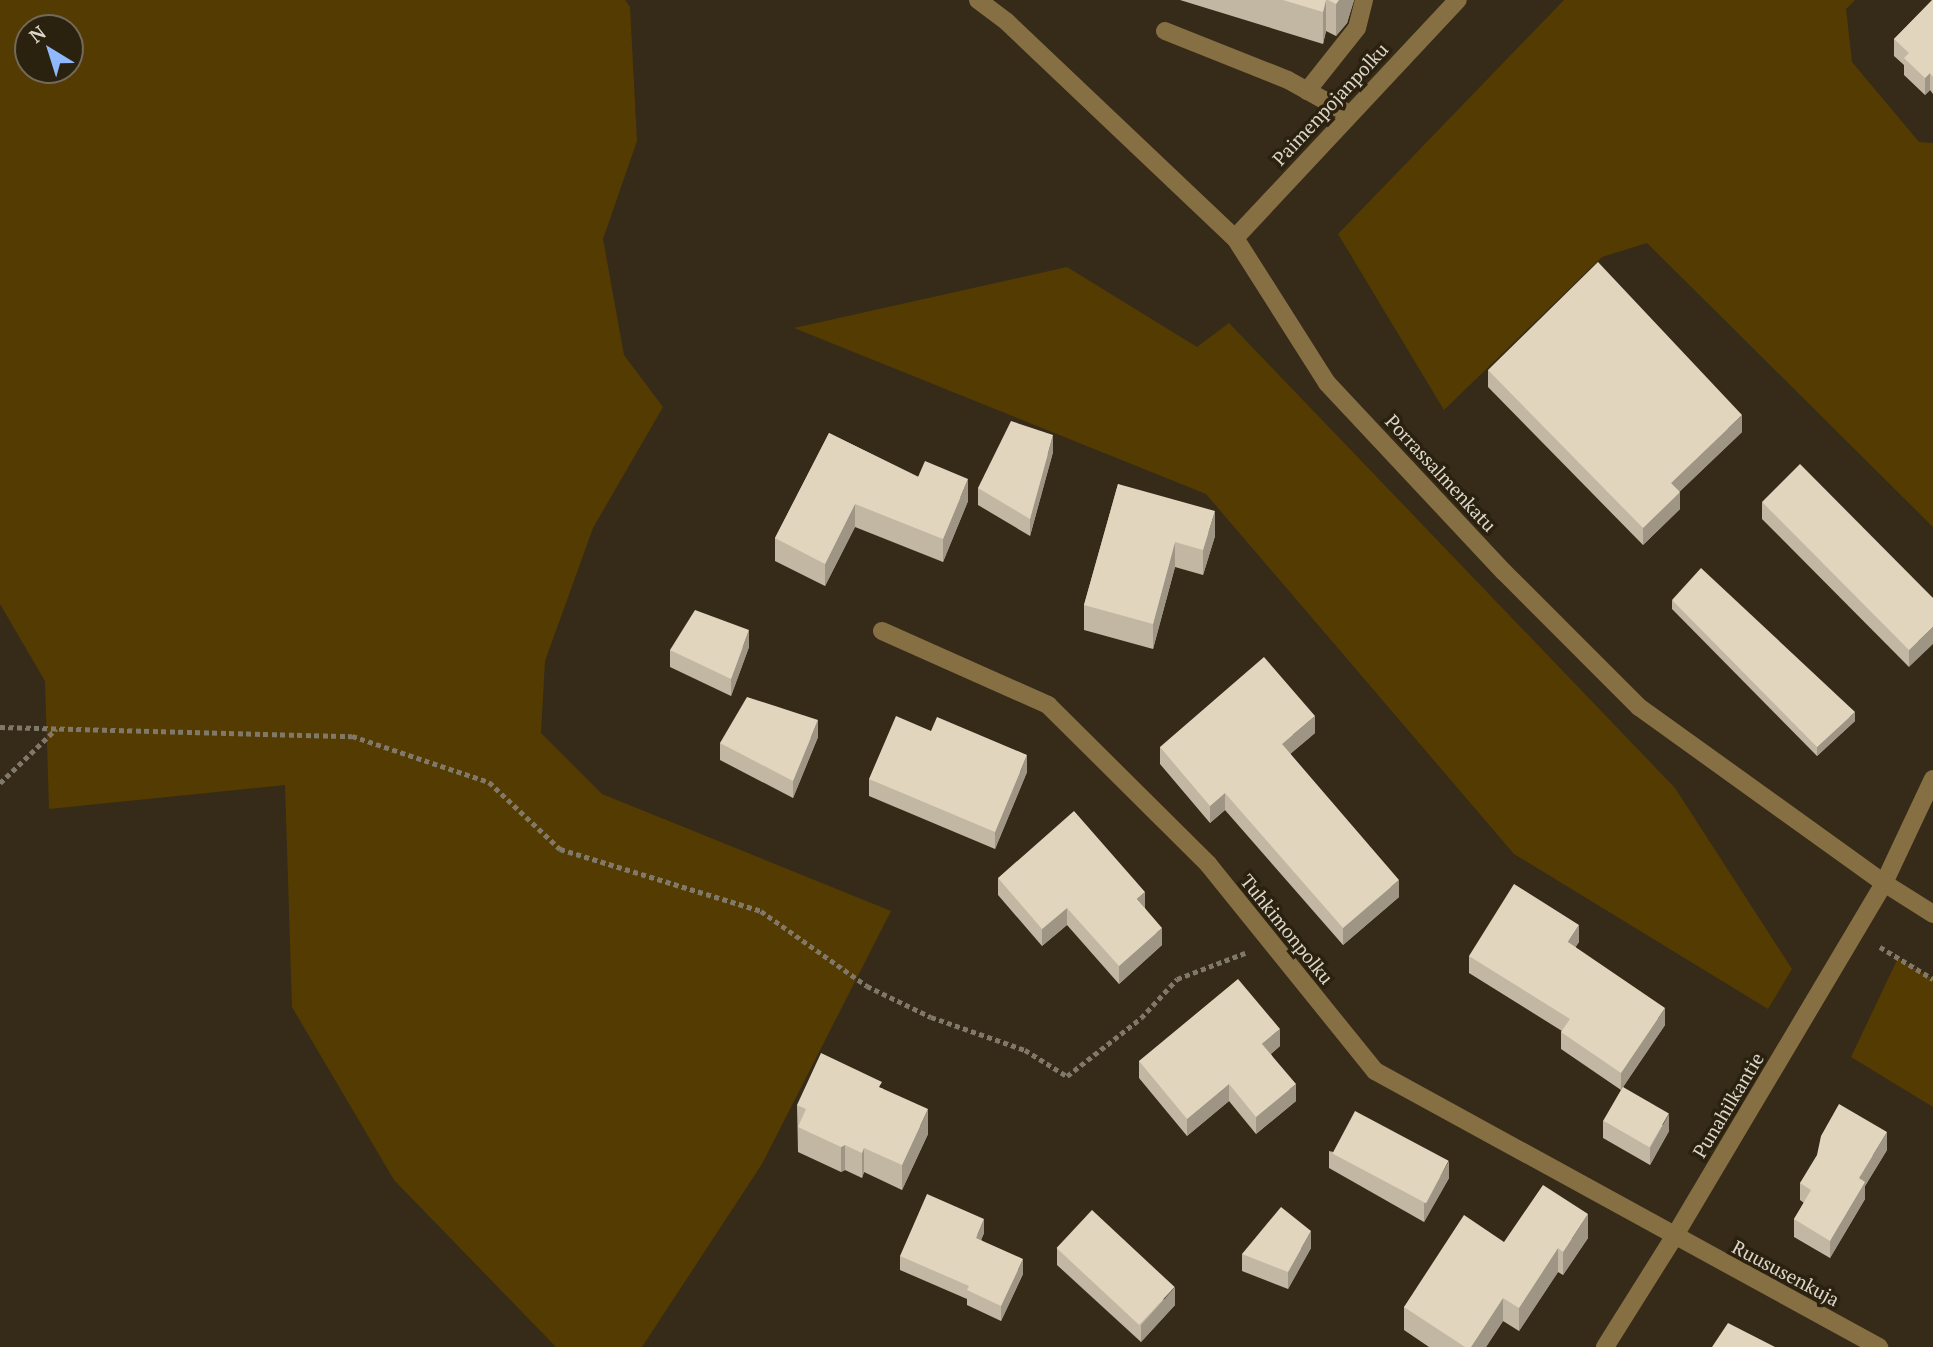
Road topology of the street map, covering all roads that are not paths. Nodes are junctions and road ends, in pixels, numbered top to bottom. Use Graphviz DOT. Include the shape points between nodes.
graph roads {
  1 [pos="978,0"];
  2 [pos="1364,0"];
  3 [pos="1458,0"];
  4 [pos="1165,31"];
  5 [pos="1307,91"];
  6 [pos="1349,114"];
  7 [pos="1235,238"];
  8 [pos="882,631"];
  9 [pos="1933,779"];
  10 [pos="1884,883"];
  11 [pos="1933,914"];
  12 [pos="1674,1237"];
  13 [pos="1605,1347"];
  14 [pos="1879,1347"];
  1 -- 7 [label="street, Porrassalmenkatu" via="1007,22"];
  2 -- 5 [label="street" via="1357,28"];
  3 -- 6 [label="street, Paimenpojanpolku"];
  4 -- 5 [label="street"];
  5 -- 6 [label="street"];
  6 -- 7 [label="street, Paimenpojanpolku"];
  7 -- 10 [label="street, Porrassalmenkatu" via="1328,383 1504,572 1630,698"];
  8 -- 12 [label="street, Tuhkimonpolku" via="1048,705 1208,864 1375,1071"];
  9 -- 10 [label="street, Punahilkantie"];
  10 -- 11 [label="street, Porrassalmenkatu"];
  10 -- 12 [label="street, Punahilkantie"];
  12 -- 13 [label="street, Punahilkantie"];
  12 -- 14 [label="street, Ruususenkuja"];
}
